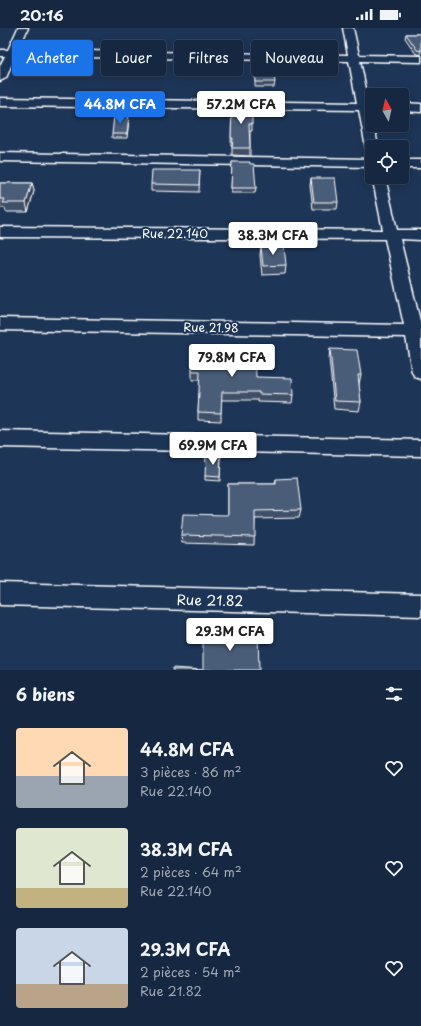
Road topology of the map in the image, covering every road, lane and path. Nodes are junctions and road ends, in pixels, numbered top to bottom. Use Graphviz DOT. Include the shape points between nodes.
graph roads {
  1 [pos="23,28"];
  2 [pos="348,28"];
  3 [pos="0,53"];
  4 [pos="11,53"];
  5 [pos="353,58"];
  6 [pos="421,59"];
  7 [pos="0,78"];
  8 [pos="365,97"];
  9 [pos="0,102"];
  10 [pos="365,107"];
  11 [pos="409,107"];
  12 [pos="421,108"];
  13 [pos="0,157"];
  14 [pos="365,163"];
  15 [pos="409,164"];
  16 [pos="421,164"];
  17 [pos="380,184"];
  18 [pos="0,232"];
  19 [pos="391,235"];
  20 [pos="421,235"];
  21 [pos="0,324"];
  22 [pos="417,331"];
  23 [pos="421,372"];
  24 [pos="0,439"];
  25 [pos="421,448"];
  26 [pos="0,594"];
  27 [pos="421,605"];
  1 -- 4 [label="street"];
  2 -- 5 [label="street"];
  3 -- 4 [label="street"];
  4 -- 5 [label="street"];
  4 -- 7 [label="street"];
  5 -- 6 [label="street"];
  5 -- 8 [label="street"];
  9 -- 10 [label="street"];
  11 -- 12 [label="street"];
  13 -- 14 [label="street"];
  15 -- 16 [label="street"];
  17 -- 19 [label="street"];
  18 -- 19 [label="street, Rue 22.140"];
  19 -- 20 [label="street, Rue 22.140"];
  19 -- 22 [label="street"];
  21 -- 22 [label="street, Rue 21.98"];
  22 -- 23 [label="street"];
  24 -- 25 [label="street"];
  26 -- 27 [label="street, Rue 21.82"];
}
